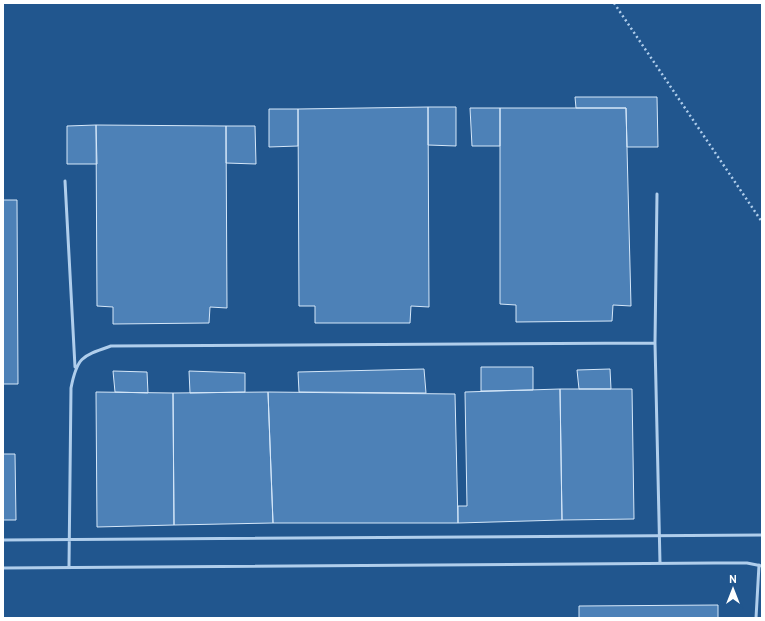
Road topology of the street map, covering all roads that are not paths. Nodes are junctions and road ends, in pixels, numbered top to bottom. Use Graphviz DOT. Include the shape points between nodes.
graph roads {
  1 [pos="65,181"];
  2 [pos="657,194"];
  3 [pos="655,343"];
  4 [pos="75,367"];
  5 [pos="762,535"];
  6 [pos="661,536"];
  7 [pos="69,539"];
  8 [pos="3,540"];
  9 [pos="660,563"];
  10 [pos="69,566"];
  11 [pos="761,566"];
  12 [pos="3,568"];
  13 [pos="756,618"];
  1 -- 4 [label="lane"];
  2 -- 3 [label="lane"];
  3 -- 4 [label="lane" via="111,346 87,354"];
  3 -- 6 [label="lane"];
  4 -- 7 [label="lane" via="71,388"];
  5 -- 6 [label="lane"];
  6 -- 7 [label="lane"];
  6 -- 9 [label="lane"];
  7 -- 8 [label="lane"];
  7 -- 10 [label="lane"];
  9 -- 10 [label="lane"];
  9 -- 11 [label="lane" via="747,563"];
  10 -- 12 [label="lane"];
  11 -- 13 [label="lane"];
}
